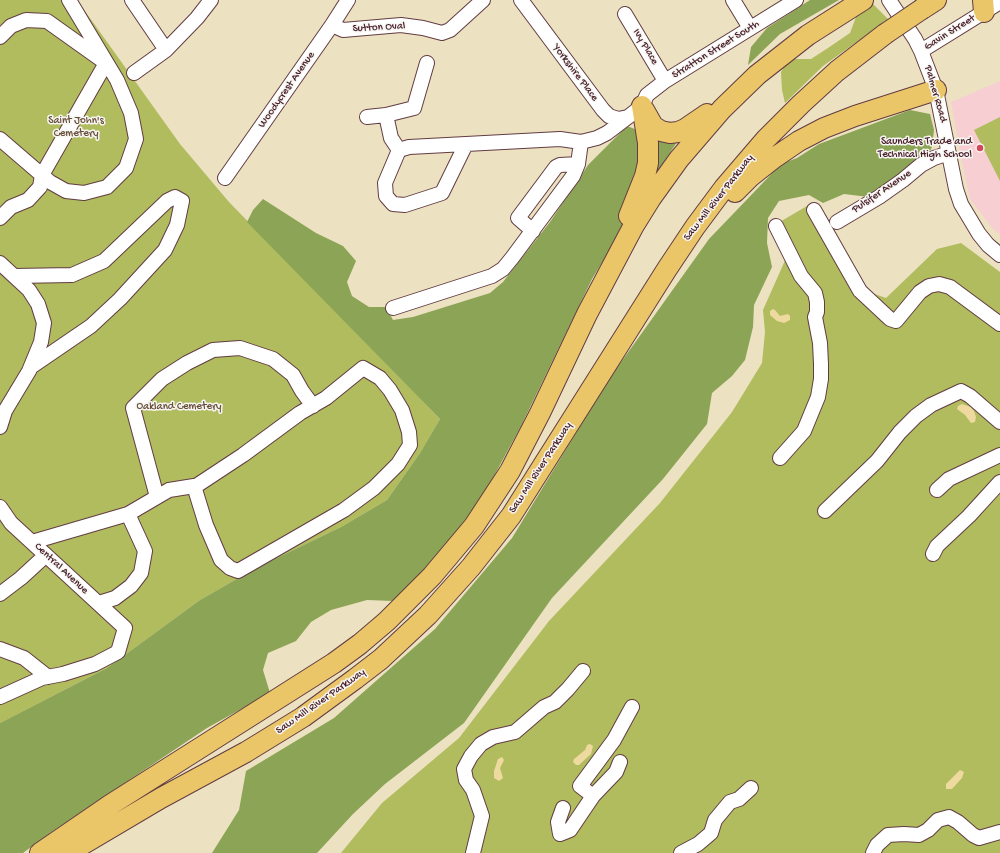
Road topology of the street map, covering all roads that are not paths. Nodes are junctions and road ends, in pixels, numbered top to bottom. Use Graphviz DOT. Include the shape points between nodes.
graph roads {
  1 [pos="69,0"];
  2 [pos="132,0"];
  3 [pos="211,0"];
  4 [pos="348,0"];
  5 [pos="483,0"];
  6 [pos="520,0"];
  7 [pos="733,0"];
  8 [pos="796,0"];
  9 [pos="889,0"];
  10 [pos="860,2"];
  11 [pos="929,4"];
  12 [pos="989,4"];
  13 [pos="625,14"];
  14 [pos="332,25"];
  15 [pos="750,28"];
  16 [pos="0,37"];
  17 [pos="166,50"];
  18 [pos="921,51"];
  19 [pos="106,63"];
  20 [pos="427,63"];
  21 [pos="134,73"];
  22 [pos="755,78"];
  23 [pos="665,81"];
  24 [pos="936,90"];
  25 [pos="635,111"];
  26 [pos="386,115"];
  27 [pos="367,117"];
  28 [pos="0,139"];
  29 [pos="581,142"];
  30 [pos="466,144"];
  31 [pos="399,150"];
  32 [pos="949,153"];
  33 [pos="578,164"];
  34 [pos="42,175"];
  35 [pos="225,178"];
  36 [pos="814,210"];
  37 [pos="0,218"];
  38 [pos="837,222"];
  39 [pos="776,226"];
  40 [pos="533,231"];
  41 [pos="686,241"];
  42 [pos="1000,255"];
  43 [pos="0,263"];
  44 [pos="14,276"];
  45 [pos="602,285"];
  46 [pos="393,308"];
  47 [pos="1000,324"];
  48 [pos="31,367"];
  49 [pos="312,406"];
  50 [pos="1000,422"];
  51 [pos="0,427"];
  52 [pos="1000,455"];
  53 [pos="780,458"];
  54 [pos="1000,482"];
  55 [pos="194,486"];
  56 [pos="937,490"];
  57 [pos="157,497"];
  58 [pos="0,507"];
  59 [pos="825,510"];
  60 [pos="128,514"];
  61 [pos="32,542"];
  62 [pos="933,554"];
  63 [pos="46,555"];
  64 [pos="0,594"];
  65 [pos="99,603"];
  66 [pos="0,649"];
  67 [pos="583,671"];
  68 [pos="48,677"];
  69 [pos="0,697"];
  70 [pos="632,707"];
  71 [pos="620,762"];
  72 [pos="751,788"];
  73 [pos="593,796"];
  74 [pos="161,798"];
  75 [pos="563,808"];
  76 [pos="1000,832"];
  77 [pos="40,853"];
  78 [pos="68,853"];
  79 [pos="90,853"];
  80 [pos="474,853"];
  81 [pos="681,853"];
  82 [pos="873,853"];
  1 -- 19 [label="street"];
  2 -- 17 [label="street"];
  3 -- 17 [label="street"];
  4 -- 14 [label="street, Woodycrest Avenue"];
  5 -- 14 [label="street, Sutton Oval" via="450,30 442,33 401,26 343,30"];
  6 -- 25 [label="street, Yorkshire Place" via="609,116 618,119"];
  7 -- 15 [label="street"];
  8 -- 15 [label="street, Stratton Street South"];
  9 -- 18 [label="street, Palmer Road" via="906,23"];
  10 -- 22 [label="highway" via="808,35"];
  11 -- 41 [label="highway, Saw Mill River Parkway, bridge" via="837,71 777,127 727,184"];
  12 -- 18 [label="street, Gavin Street"];
  13 -- 23 [label="street, Ivy Place"];
  14 -- 35 [label="street, Woodycrest Avenue"];
  15 -- 23 [label="street, Stratton Street South"];
  16 -- 19 [label="street" via="11,26 26,20 48,21"];
  17 -- 21 [label="street"];
  18 -- 24 [label="street, Palmer Road"];
  19 -- 34 [label="street"];
  19 -- 34 [label="street" via="117,80 131,113 136,139 126,168 107,187 84,193 66,191"];
  20 -- 26 [label="street" via="414,108"];
  22 -- 25 [label="highway" via="678,132 670,133 656,128 648,118"];
  22 -- 45 [label="highway" via="722,109 679,159 633,227"];
  23 -- 25 [label="street, Stratton Street South" via="647,95"];
  24 -- 32 [label="street, Palmer Road"];
  24 -- 41 [label="highway" via="839,121 799,141 750,177"];
  25 -- 29 [label="street, Stratton Street South" via="607,133"];
  25 -- 45 [label="highway" via="648,142 646,170"];
  26 -- 27 [label="street"];
  26 -- 31 [label="street" via="391,138"];
  28 -- 34 [label="street"];
  29 -- 30 [label="street" via="560,139"];
  29 -- 33 [label="street"];
  30 -- 31 [label="street"];
  30 -- 31 [label="street" via="442,193 405,205 393,204 386,196 384,183"];
  32 -- 38 [label="street, Pulsifer Avenue" via="921,165 879,197"];
  32 -- 42 [label="street, Palmer Road" via="956,189 965,211 979,234"];
  33 -- 40 [label="street" via="573,176"];
  33 -- 40 [label="street" via="556,167 518,218"];
  34 -- 37 [label="street" via="40,187 28,200 11,207"];
  36 -- 47 [label="street" via="860,291 890,319 896,321 920,292 929,286 939,284 950,287"];
  39 -- 53 [label="street" via="801,276 815,293 815,317 821,364 818,397 804,431"];
  40 -- 46 [label="street" via="498,273"];
  41 -- 74 [label="highway, Saw Mill River Parkway" via="515,509 488,547 450,592 380,659 322,703 276,734"];
  43 -- 44 [label="street"];
  44 -- 48 [label="street" via="30,290 44,323 41,342"];
  44 -- 48 [label="street" via="72,275 104,261 167,201 175,197 182,201 166,250 91,326"];
  45 -- 77 [label="highway" via="510,471 462,541 409,600 370,636 329,667"];
  48 -- 51 [label="street" via="5,411"];
  49 -- 55 [label="street"];
  49 -- 55 [label="street" via="363,368 380,378 390,390 402,410 410,445 398,464 374,488 344,510 238,571 221,560 206,525"];
  49 -- 57 [label="street" via="293,375 273,359 240,348 213,350 187,363 162,379 133,408"];
  50 -- 59 [label="street" via="961,391 931,405 916,416 877,461"];
  52 -- 56 [label="street" via="948,479"];
  54 -- 62 [label="street" via="937,546"];
  55 -- 57 [label="street" via="169,490"];
  57 -- 60 [label="street"];
  58 -- 61 [label="street, Central Avenue" via="11,523"];
  60 -- 61 [label="street"];
  60 -- 65 [label="street" via="145,551 141,573 131,586 115,598"];
  61 -- 63 [label="street, Central Avenue"];
  63 -- 64 [label="street"];
  63 -- 65 [label="street, Central Avenue"];
  65 -- 68 [label="street, Central Avenue" via="126,628 118,652 95,664"];
  66 -- 68 [label="street" via="24,658"];
  67 -- 80 [label="street" via="555,702 544,707 515,732 493,737 481,744 471,756 464,769 466,780 482,816"];
  68 -- 69 [label="street"];
  70 -- 73 [label="street" via="614,740 580,786"];
  71 -- 73 [label="street" via="616,772"];
  72 -- 81 [label="street" via="739,799 730,802 715,820 711,833"];
  73 -- 75 [label="street" via="570,830 560,834 558,822"];
  74 -- 78 [label="highway, Saw Mill River Parkway"];
  74 -- 79 [label="highway"];
  76 -- 82 [label="street" via="979,838 949,817 938,820 919,835 888,836 877,845"];
}
